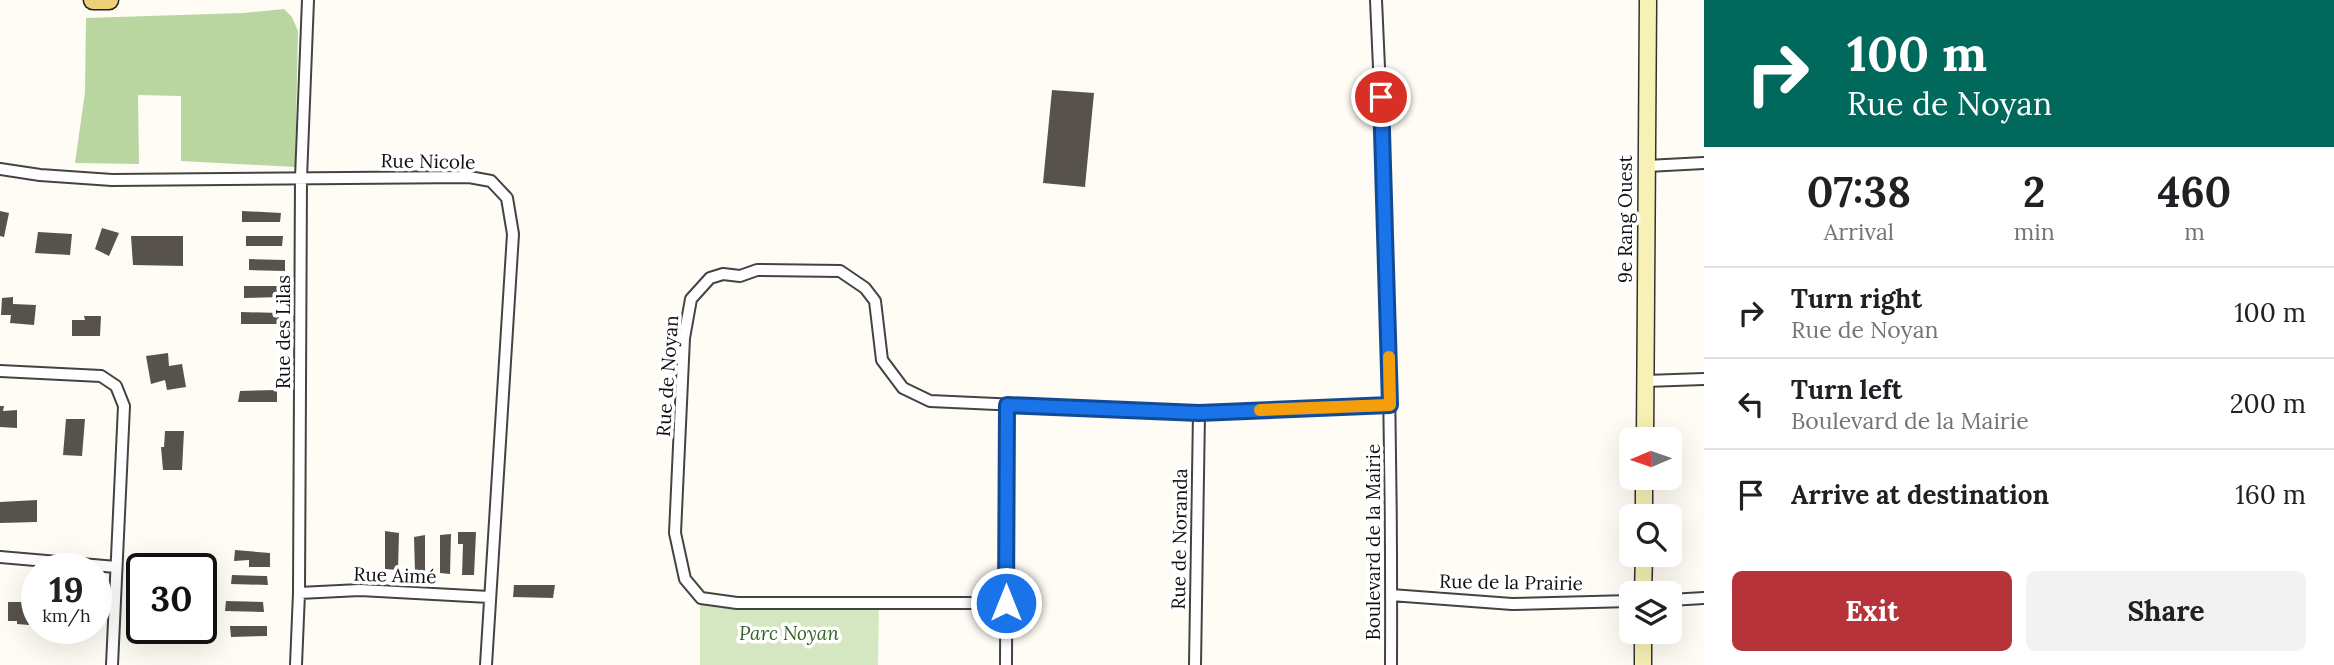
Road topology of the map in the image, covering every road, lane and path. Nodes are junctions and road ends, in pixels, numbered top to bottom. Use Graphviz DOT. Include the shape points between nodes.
graph roads {
  1 [pos="93,0"];
  2 [pos="109,0"];
  3 [pos="308,0"];
  4 [pos="1376,0"];
  5 [pos="1648,0"];
  6 [pos="1704,163"];
  7 [pos="1647,166"];
  8 [pos="0,169"];
  9 [pos="301,178"];
  10 [pos="0,371"];
  11 [pos="1704,379"];
  12 [pos="1645,381"];
  13 [pos="1007,405"];
  14 [pos="1390,405"];
  15 [pos="1199,413"];
  16 [pos="1645,427"];
  17 [pos="0,557"];
  18 [pos="116,567"];
  19 [pos="299,593"];
  20 [pos="1391,595"];
  21 [pos="489,597"];
  22 [pos="1704,598"];
  23 [pos="1682,599"];
  24 [pos="1619,601"];
  25 [pos="1006,603"];
  26 [pos="1643,644"];
  27 [pos="112,665"];
  28 [pos="296,665"];
  29 [pos="486,665"];
  30 [pos="1006,665"];
  31 [pos="1195,665"];
  32 [pos="1391,665"];
  33 [pos="1643,665"];
  1 -- 2 [label="main road"];
  3 -- 9 [label="street, Rue des Lilas"];
  4 -- 14 [label="street, Boulevard de la Mairie"];
  5 -- 7 [label="street, 9e Rang Ouest"];
  6 -- 7 [label="street"];
  7 -- 12 [label="street, 9e Rang Ouest"];
  8 -- 9 [label="street, Rue Nicole" via="112,180"];
  9 -- 19 [label="street, Rue des Lilas"];
  9 -- 21 [label="street, Rue Nicole" via="469,177 491,181 507,198 513,234"];
  10 -- 18 [label="street" via="101,376 116,386 124,406"];
  11 -- 12 [label="street"];
  12 -- 16 [label="street, 9e Rang Ouest"];
  13 -- 15 [label="street, Rue de Noyan"];
  13 -- 25 [label="street"];
  13 -- 25 [label="street, Rue de Noyan" via="930,401 904,388 883,360 874,301 865,288 840,271 723,274 710,278 691,299 684,338 675,533 685,579 701,598 737,603"];
  14 -- 15 [label="street, Rue de Noyan"];
  14 -- 20 [label="street, Boulevard de la Mairie"];
  15 -- 31 [label="street, Rue de Noranda"];
  17 -- 18 [label="street"];
  18 -- 27 [label="street"];
  19 -- 21 [label="street, Rue Aimé" via="360,590"];
  19 -- 28 [label="street, Rue des Lilas"];
  20 -- 24 [label="street, Rue de la Prairie" via="1512,604"];
  20 -- 32 [label="street, Boulevard de la Mairie"];
  21 -- 29 [label="street, Rue Nicole"];
  22 -- 23 [label="street"];
  25 -- 30 [label="street"];
  26 -- 33 [label="street"];
}
